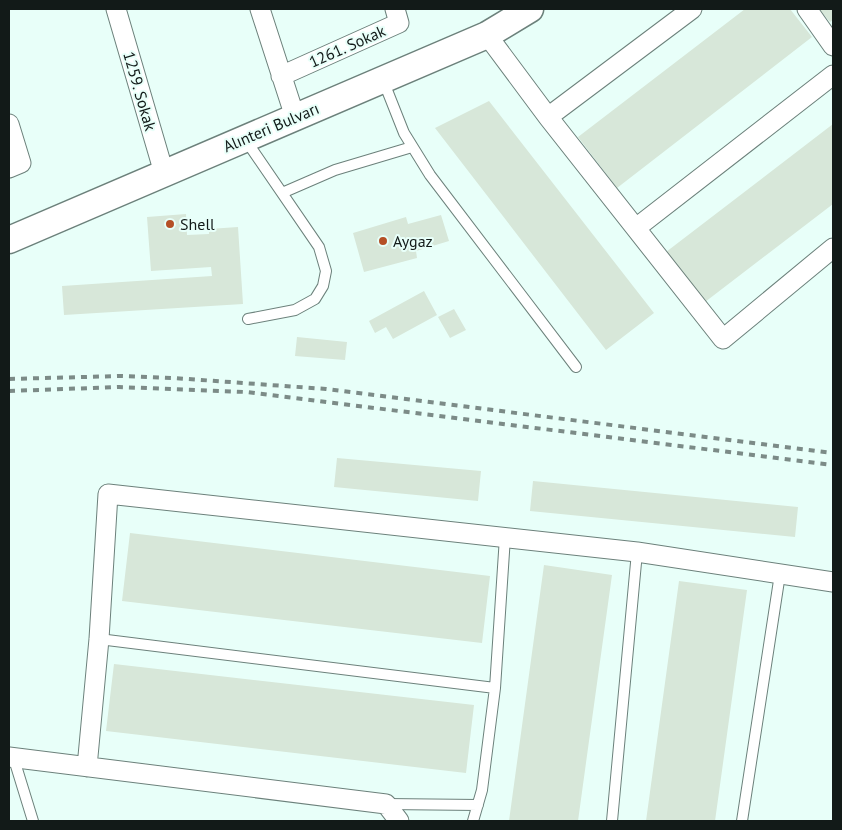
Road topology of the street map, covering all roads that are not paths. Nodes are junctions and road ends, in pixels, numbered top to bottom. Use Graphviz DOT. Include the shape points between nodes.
graph roads {
  1 [pos="116,9"];
  2 [pos="260,9"];
  3 [pos="395,9"];
  4 [pos="530,9"];
  5 [pos="692,9"];
  6 [pos="806,9"];
  7 [pos="487,35"];
  8 [pos="833,46"];
  9 [pos="833,75"];
  10 [pos="281,76"];
  11 [pos="382,80"];
  12 [pos="295,117"];
  13 [pos="548,117"];
  14 [pos="9,124"];
  15 [pos="245,138"];
  16 [pos="412,147"];
  17 [pos="9,168"];
  18 [pos="164,173"];
  19 [pos="282,193"];
  20 [pos="636,228"];
  21 [pos="9,240"];
  22 [pos="833,248"];
  23 [pos="248,319"];
  24 [pos="576,367"];
  25 [pos="505,537"];
  26 [pos="637,552"];
  27 [pos="780,574"];
  28 [pos="833,582"];
  29 [pos="99,639"];
  30 [pos="495,688"];
  31 [pos="11,756"];
  32 [pos="87,767"];
  33 [pos="386,804"];
  34 [pos="478,805"];
  35 [pos="33,821"];
  36 [pos="400,821"];
  37 [pos="473,821"];
  38 [pos="612,821"];
  39 [pos="742,821"];
  1 -- 18 [label="street, 1259. Sokak"];
  2 -- 10 [label="street"];
  3 -- 10 [label="street, 1261. Sokak" via="399,23"];
  4 -- 7 [label="main road, Alınteri Bulvarı"];
  5 -- 13 [label="street"];
  6 -- 8 [label="street"];
  7 -- 11 [label="main road, Alınteri Bulvarı"];
  7 -- 13 [label="street"];
  9 -- 20 [label="street"];
  10 -- 12 [label="street"];
  11 -- 12 [label="main road, Alınteri Bulvarı"];
  11 -- 16 [label="lane"];
  12 -- 15 [label="main road, Alınteri Bulvarı"];
  13 -- 20 [label="street"];
  14 -- 17 [label="street" via="20,163"];
  15 -- 18 [label="main road, Alınteri Bulvarı"];
  15 -- 19 [label="lane"];
  16 -- 19 [label="lane" via="335,170"];
  16 -- 24 [label="lane" via="430,176"];
  18 -- 21 [label="main road, Alınteri Bulvarı"];
  19 -- 23 [label="lane" via="323,254 325,279 315,299 295,310"];
  20 -- 22 [label="street" via="723,339"];
  25 -- 26 [label="street"];
  25 -- 29 [label="street" via="108,494"];
  25 -- 30 [label="lane"];
  26 -- 27 [label="street"];
  26 -- 38 [label="lane"];
  27 -- 28 [label="street"];
  27 -- 39 [label="lane"];
  29 -- 30 [label="lane"];
  29 -- 32 [label="street"];
  30 -- 34 [label="lane"];
  31 -- 32 [label="street"];
  31 -- 35 [label="lane"];
  32 -- 33 [label="street"];
  33 -- 34 [label="lane"];
  33 -- 36 [label="street"];
  34 -- 37 [label="lane"];
}
